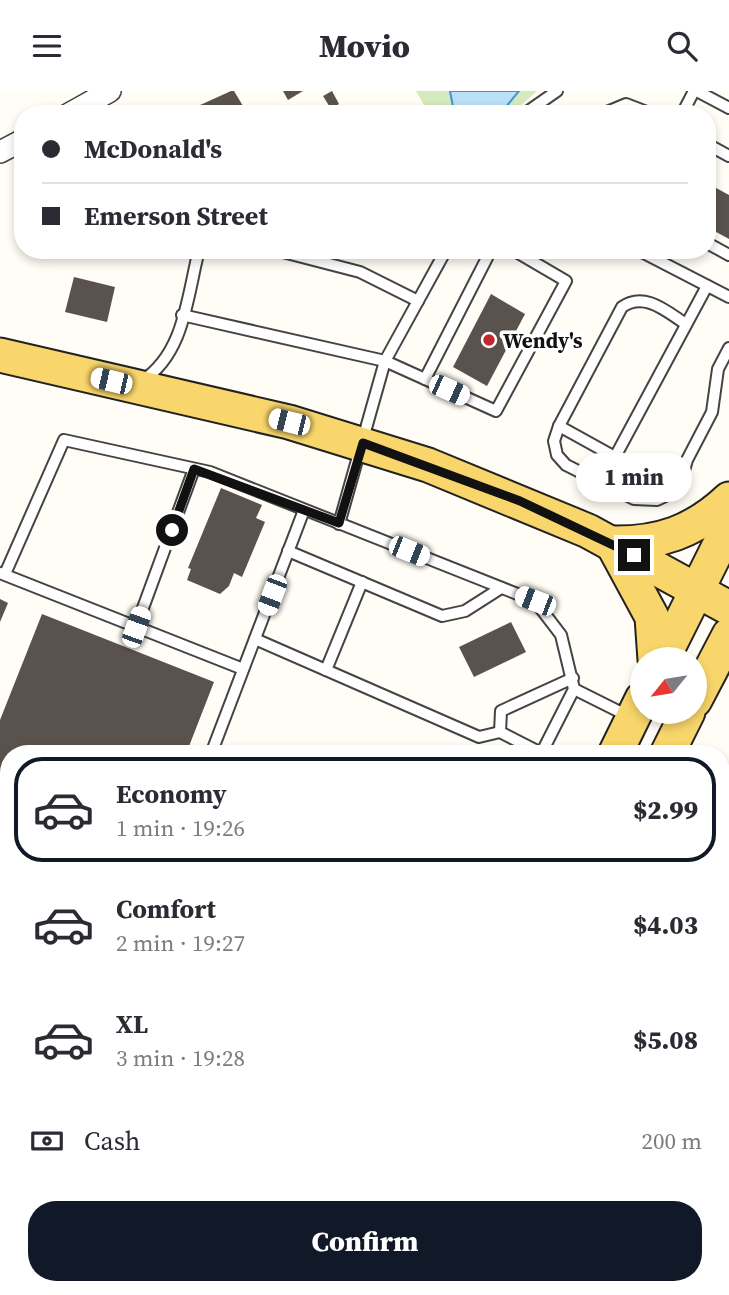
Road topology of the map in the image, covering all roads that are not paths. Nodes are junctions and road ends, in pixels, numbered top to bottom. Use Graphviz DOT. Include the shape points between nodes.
graph roads {
  1 [pos="110,91"];
  2 [pos="557,91"];
  3 [pos="696,91"];
  4 [pos="85,105"];
  5 [pos="537,105"];
  6 [pos="729,108"];
  7 [pos="197,259"];
  8 [pos="310,259"];
  9 [pos="441,259"];
  10 [pos="486,259"];
  11 [pos="528,259"];
  12 [pos="655,259"];
  13 [pos="707,286"];
  14 [pos="729,297"];
  15 [pos="418,301"];
  16 [pos="183,315"];
  17 [pos="687,324"];
  18 [pos="729,348"];
  19 [pos="0,355"];
  20 [pos="385,361"];
  21 [pos="425,379"];
  22 [pos="133,386"];
  23 [pos="559,426"];
  24 [pos="363,443"];
  25 [pos="194,469"];
  26 [pos="729,499"];
  27 [pos="304,510"];
  28 [pos="339,523"];
  29 [pos="729,526"];
  30 [pos="611,543"];
  31 [pos="288,551"];
  32 [pos="2,573"];
  33 [pos="362,582"];
  34 [pos="501,588"];
  35 [pos="696,590"];
  36 [pos="729,608"];
  37 [pos="136,627"];
  38 [pos="729,635"];
  39 [pos="255,639"];
  40 [pos="654,647"];
  41 [pos="668,647"];
  42 [pos="243,669"];
  43 [pos="326,670"];
  44 [pos="707,677"];
  45 [pos="573,684"];
  46 [pos="630,706"];
  47 [pos="630,725"];
  48 [pos="682,725"];
  49 [pos="500,732"];
  50 [pos="214,745"];
  51 [pos="525,745"];
  52 [pos="545,745"];
  53 [pos="620,745"];
  54 [pos="672,745"];
  1 -- 4 [label="street"];
  2 -- 5 [label="lane"];
  3 -- 6 [label="lane"];
  7 -- 16 [label="lane"];
  8 -- 15 [label="lane" via="360,272"];
  9 -- 15 [label="lane"];
  10 -- 21 [label="lane"];
  11 -- 21 [label="lane" via="566,281 496,411"];
  12 -- 13 [label="lane"];
  13 -- 14 [label="lane"];
  13 -- 17 [label="lane"];
  15 -- 20 [label="lane"];
  16 -- 20 [label="lane"];
  16 -- 22 [label="lane" via="172,353"];
  17 -- 23 [label="lane" via="650,302 630,301 622,307"];
  17 -- 23 [label="lane" via="615,457"];
  18 -- 23 [label="lane" via="718,369 712,412 682,478 672,493 657,500 634,499 566,465 557,455 554,441"];
  19 -- 22 [label="main road"];
  20 -- 21 [label="lane"];
  20 -- 24 [label="lane"];
  22 -- 24 [label="main road"];
  24 -- 28 [label="lane"];
  24 -- 30 [label="main road" via="498,492"];
  25 -- 27 [label="lane"];
  25 -- 32 [label="lane" via="64,440"];
  25 -- 37 [label="lane"];
  26 -- 30 [label="main road" via="680,534 643,543"];
  27 -- 28 [label="lane"];
  27 -- 31 [label="lane"];
  28 -- 34 [label="lane"];
  29 -- 35 [label="main road"];
  30 -- 35 [label="main road"];
  30 -- 40 [label="main road" via="652,617"];
  31 -- 33 [label="lane"];
  31 -- 39 [label="lane"];
  32 -- 37 [label="lane"];
  33 -- 34 [label="lane" via="442,615 465,611"];
  33 -- 43 [label="lane"];
  34 -- 45 [label="lane" via="535,601 551,620 561,635"];
  35 -- 36 [label="main road"];
  35 -- 41 [label="main road"];
  37 -- 42 [label="lane"];
  38 -- 44 [label="main road"];
  39 -- 42 [label="lane"];
  39 -- 43 [label="lane"];
  42 -- 50 [label="lane"];
  43 -- 49 [label="lane" via="478,737"];
  45 -- 46 [label="lane"];
  45 -- 49 [label="lane" via="501,711"];
  45 -- 52 [label="lane"];
  47 -- 53 [label="main road"];
  48 -- 54 [label="main road"];
  49 -- 51 [label="lane"];
}
